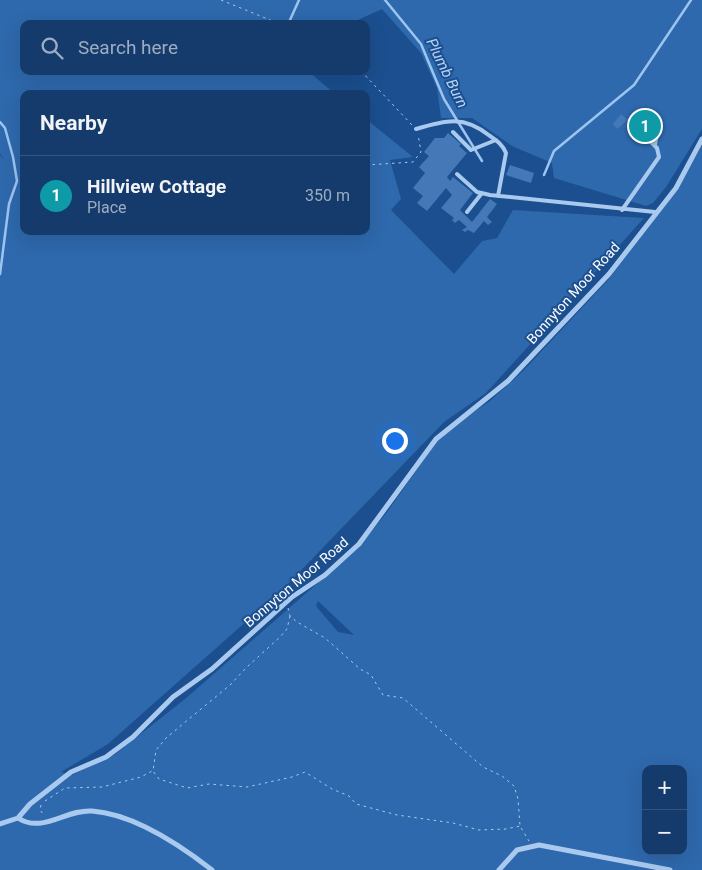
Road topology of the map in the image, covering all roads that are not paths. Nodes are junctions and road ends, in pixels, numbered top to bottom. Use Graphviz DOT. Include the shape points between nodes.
graph roads {
  1 [pos="646,113"];
  2 [pos="416,129"];
  3 [pos="453,132"];
  4 [pos="702,139"];
  5 [pos="496,140"];
  6 [pos="650,141"];
  7 [pos="655,144"];
  8 [pos="457,174"];
  9 [pos="482,193"];
  10 [pos="498,196"];
  11 [pos="622,210"];
  12 [pos="467,212"];
  13 [pos="655,212"];
  14 [pos="18,818"];
  15 [pos="0,824"];
  16 [pos="212,870"];
  17 [pos="499,870"];
  18 [pos="670,870"];
  1 -- 7 [label="lane" via="659,125"];
  2 -- 5 [label="lane" via="440,121 461,121 472,123"];
  3 -- 5 [label="lane" via="471,150"];
  4 -- 13 [label="street, Bonnyton Moor Road" via="676,188"];
  5 -- 10 [label="lane" via="506,153"];
  6 -- 7 [label="lane"];
  7 -- 11 [label="lane" via="659,157"];
  8 -- 9 [label="lane" via="476,192"];
  9 -- 10 [label="lane"];
  9 -- 12 [label="lane"];
  10 -- 11 [label="lane"];
  11 -- 13 [label="lane"];
  13 -- 14 [label="street, Bonnyton Moor Road" via="609,274 508,381 436,439 358,544 212,669 173,697 133,737 106,757 72,772 30,804"];
  14 -- 15 [label="street"];
  14 -- 16 [label="street" via="38,825 76,812 91,810 109,814 178,844"];
  17 -- 18 [label="street" via="518,850 539,845"];
}
